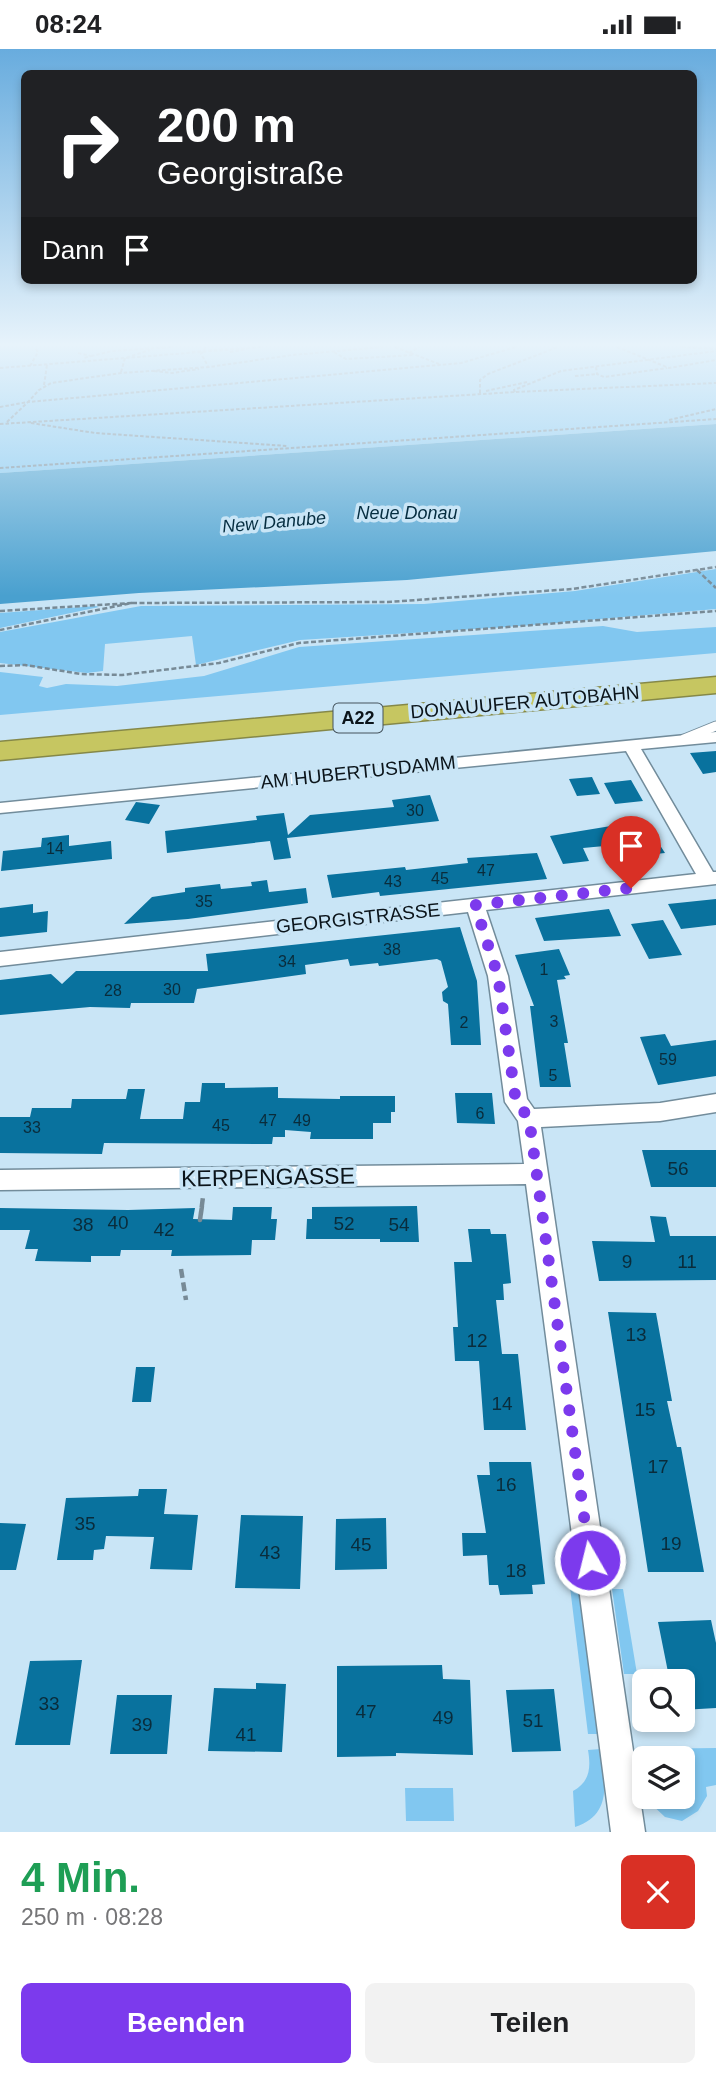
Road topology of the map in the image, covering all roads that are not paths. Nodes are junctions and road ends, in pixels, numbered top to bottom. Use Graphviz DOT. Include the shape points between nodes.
graph roads {
  1 [pos="716,666"];
  2 [pos="716,685"];
  3 [pos="716,726"];
  4 [pos="0,731"];
  5 [pos="716,737"];
  6 [pos="680,740"];
  7 [pos="631,745"];
  8 [pos="0,751"];
  9 [pos="0,808"];
  10 [pos="712,879"];
  11 [pos="475,905"];
  12 [pos="0,959"];
  13 [pos="716,1103"];
  14 [pos="529,1118"];
  15 [pos="537,1174"];
  16 [pos="0,1180"];
  17 [pos="628,1832"];
  1 -- 4 [label="highway, DONAUUFER AUTOBAHN / A22"];
  2 -- 8 [label="highway, DONAUUFER AUTOBAHN / A22"];
  3 -- 6 [label="lane"];
  5 -- 6 [label="street, AM HUBERTUSDAMM"];
  6 -- 7 [label="street, AM HUBERTUSDAMM"];
  7 -- 9 [label="street, AM HUBERTUSDAMM"];
  7 -- 10 [label="street"];
  10 -- 11 [label="street, GEORGISTRASSE"];
  11 -- 12 [label="street, GEORGISTRASSE"];
  11 -- 14 [label="street" via="498,976 516,1102"];
  13 -- 14 [label="street" via="660,1112"];
  14 -- 15 [label="street"];
  15 -- 16 [label="street, KERPENGASSE"];
  15 -- 17 [label="street"];
}
